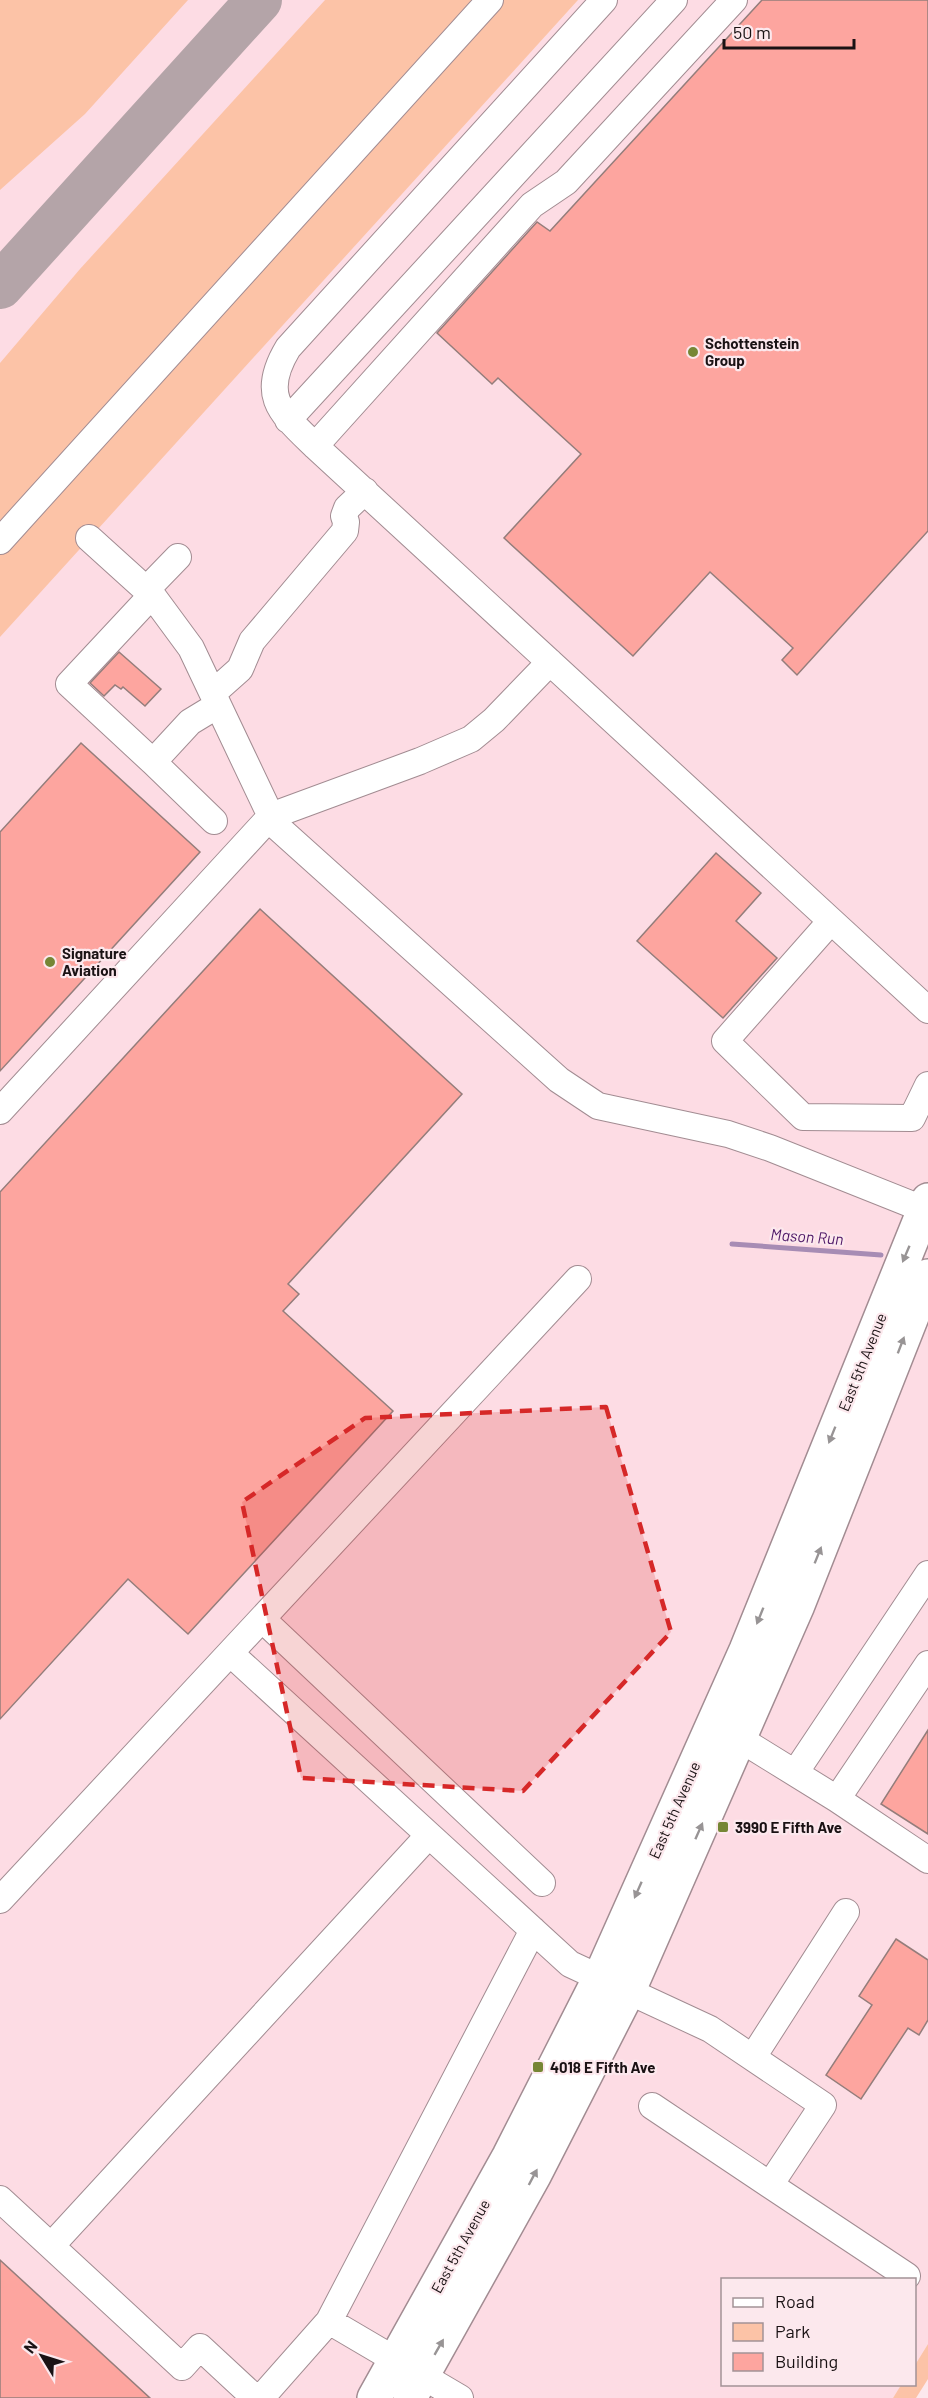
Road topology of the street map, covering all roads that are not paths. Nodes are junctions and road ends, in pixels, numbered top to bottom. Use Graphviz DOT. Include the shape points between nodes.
graph roads {
  1 [pos="490,0"];
  2 [pos="604,0"];
  3 [pos="674,0"];
  4 [pos="734,0"];
  5 [pos="288,420"];
  6 [pos="315,446"];
  7 [pos="365,491"];
  8 [pos="89,538"];
  9 [pos="0,541"];
  10 [pos="177,557"];
  11 [pos="149,592"];
  12 [pos="550,662"];
  13 [pos="215,699"];
  14 [pos="153,762"];
  15 [pos="271,816"];
  16 [pos="214,821"];
  17 [pos="831,921"];
  18 [pos="928,1011"];
  19 [pos="928,1085"];
  20 [pos="0,1111"];
  21 [pos="927,1207"];
  22 [pos="928,1276"];
  23 [pos="578,1279"];
  24 [pos="928,1574"];
  25 [pos="262,1619"];
  26 [pos="230,1653"];
  27 [pos="928,1664"];
  28 [pos="740,1739"];
  29 [pos="795,1773"];
  30 [pos="837,1799"];
  31 [pos="429,1835"];
  32 [pos="928,1860"];
  33 [pos="542,1883"];
  34 [pos="0,1900"];
  35 [pos="846,1912"];
  36 [pos="533,1930"];
  37 [pos="600,1977"];
  38 [pos="629,1990"];
  39 [pos="753,2057"];
  40 [pos="652,2106"];
  41 [pos="771,2185"];
  42 [pos="0,2199"];
  43 [pos="51,2246"];
  44 [pos="907,2276"];
  45 [pos="329,2321"];
  46 [pos="410,2378"];
  47 [pos="255,2398"];
  48 [pos="261,2398"];
  49 [pos="374,2398"];
  50 [pos="460,2398"];
  1 -- 9 [label="street"];
  2 -- 5 [label="street" via="288,348 274,385 279,410"];
  3 -- 5 [label="street"];
  4 -- 6 [label="street" via="566,182 532,205"];
  5 -- 6 [label="street"];
  6 -- 7 [label="street"];
  7 -- 12 [label="street"];
  7 -- 13 [label="street" via="347,508 345,531 252,641 240,669"];
  8 -- 11 [label="street"];
  10 -- 11 [label="street"];
  11 -- 13 [label="street" via="191,648"];
  11 -- 14 [label="street" via="69,684"];
  12 -- 15 [label="street" via="471,739"];
  12 -- 17 [label="street"];
  13 -- 14 [label="street"];
  13 -- 15 [label="street"];
  14 -- 16 [label="street"];
  15 -- 20 [label="street"];
  15 -- 21 [label="street" via="275,825 559,1080 598,1106 728,1134"];
  17 -- 18 [label="street"];
  17 -- 19 [label="street" via="725,1041 803,1117 912,1118"];
  21 -- 37 [label="main road, East 5th Avenue, one-way" via="746,1650"];
  28 -- 22 [label="main road, East 5th Avenue, one-way" via="798,1605"];
  23 -- 25 [label="street"];
  24 -- 29 [label="street"];
  25 -- 26 [label="street"];
  25 -- 33 [label="street"];
  26 -- 31 [label="street"];
  26 -- 34 [label="street"];
  27 -- 30 [label="street"];
  28 -- 29 [label="street"];
  38 -- 28 [label="main road, East 5th Avenue, one-way"];
  29 -- 30 [label="street"];
  30 -- 32 [label="street"];
  31 -- 36 [label="street"];
  31 -- 43 [label="street"];
  35 -- 39 [label="street"];
  36 -- 37 [label="street" via="570,1964"];
  36 -- 45 [label="street"];
  37 -- 38 [label="street"];
  37 -- 46 [label="main road, East 5th Avenue" via="509,2156"];
  38 -- 39 [label="street" via="710,2029"];
  46 -- 38 [label="main road, East 5th Avenue, one-way" via="534,2175"];
  39 -- 41 [label="street" via="823,2104"];
  40 -- 41 [label="street"];
  41 -- 44 [label="street"];
  42 -- 43 [label="street"];
  43 -- 47 [label="street" via="182,2367 200,2347"];
  45 -- 46 [label="street"];
  45 -- 48 [label="street"];
  46 -- 49 [label="main road, East 5th Avenue"];
  46 -- 50 [label="street"];
}
